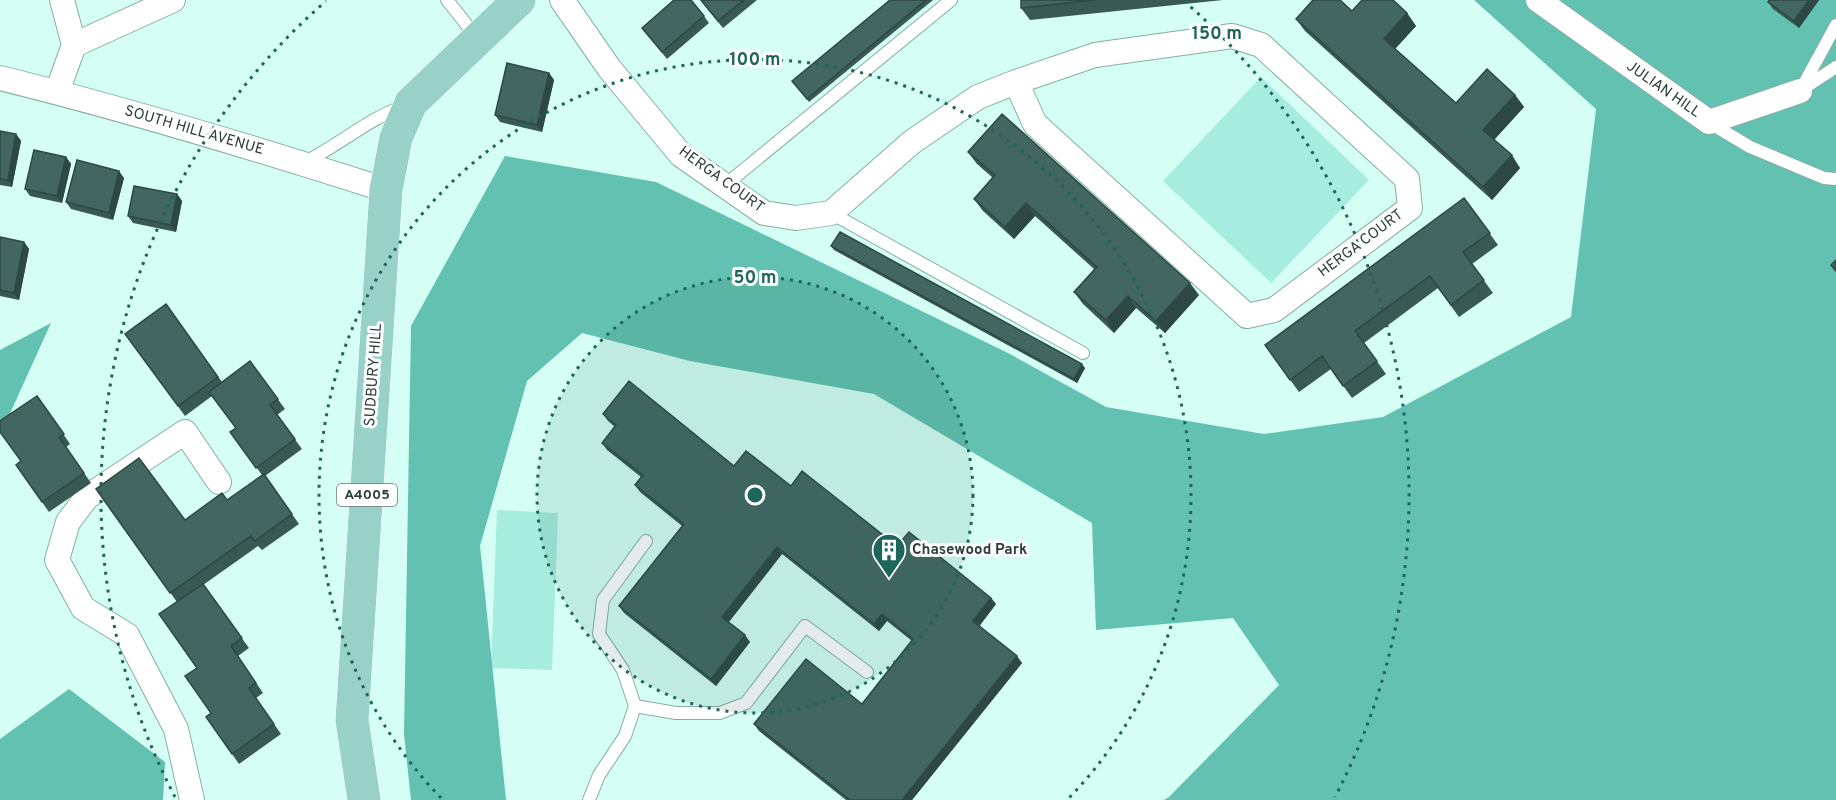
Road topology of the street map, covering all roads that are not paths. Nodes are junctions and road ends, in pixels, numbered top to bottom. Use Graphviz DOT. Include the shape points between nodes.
graph roads {
  1 [pos="62,0"];
  2 [pos="174,0"];
  3 [pos="447,0"];
  4 [pos="519,0"];
  5 [pos="562,0"];
  6 [pos="951,0"];
  7 [pos="1538,0"];
  8 [pos="1836,25"];
  9 [pos="478,39"];
  10 [pos="74,45"];
  11 [pos="1836,67"];
  12 [pos="0,78"];
  13 [pos="1016,82"];
  14 [pos="1800,90"];
  15 [pos="57,92"];
  16 [pos="411,103"];
  17 [pos="1709,122"];
  18 [pos="303,163"];
  19 [pos="1836,179"];
  20 [pos="724,186"];
  21 [pos="386,190"];
  22 [pos="831,213"];
  23 [pos="1083,353"];
  24 [pos="219,482"];
  25 [pos="646,541"];
  26 [pos="867,672"];
  27 [pos="635,706"];
  28 [pos="192,800"];
  29 [pos="364,800"];
  30 [pos="589,800"];
  1 -- 10 [label="street"];
  2 -- 10 [label="street"];
  3 -- 9 [label="lane"];
  4 -- 9 [label="main road, SUDBURY HILL / A4005"];
  5 -- 20 [label="street, HERGA COURT" via="609,68 681,155"];
  6 -- 20 [label="lane"];
  7 -- 17 [label="street, JULIAN HILL"];
  8 -- 14 [label="lane"];
  9 -- 16 [label="main road, SUDBURY HILL / A4005"];
  10 -- 15 [label="street"];
  11 -- 14 [label="lane"];
  12 -- 15 [label="street, SOUTH HILL AVENUE"];
  13 -- 13 [label="street, HERGA COURT" via="1095,55 1232,36 1261,45 1407,179 1410,208 1274,310 1247,316 1035,124"];
  13 -- 22 [label="street, HERGA COURT" via="978,97 912,142"];
  14 -- 17 [label="street, JULIAN HILL"];
  15 -- 18 [label="street, SOUTH HILL AVENUE"];
  16 -- 18 [label="lane" via="384,113"];
  16 -- 21 [label="main road, SUDBURY HILL / A4005" via="396,138"];
  17 -- 19 [label="lane" via="1750,147 1824,178"];
  18 -- 21 [label="street, SOUTH HILL AVENUE"];
  20 -- 22 [label="street, HERGA COURT" via="764,213 796,218"];
  21 -- 29 [label="main road, SUDBURY HILL / A4005" via="352,720"];
  22 -- 23 [label="lane"];
  24 -- 28 [label="street" via="185,432 87,497 68,522 57,560 83,608 127,635 176,729"];
  25 -- 27 [label="lane" via="603,600 599,634 623,670"];
  26 -- 27 [label="lane" via="805,626 746,704 720,713 676,713"];
  27 -- 30 [label="lane" via="625,736 599,775"];
}
